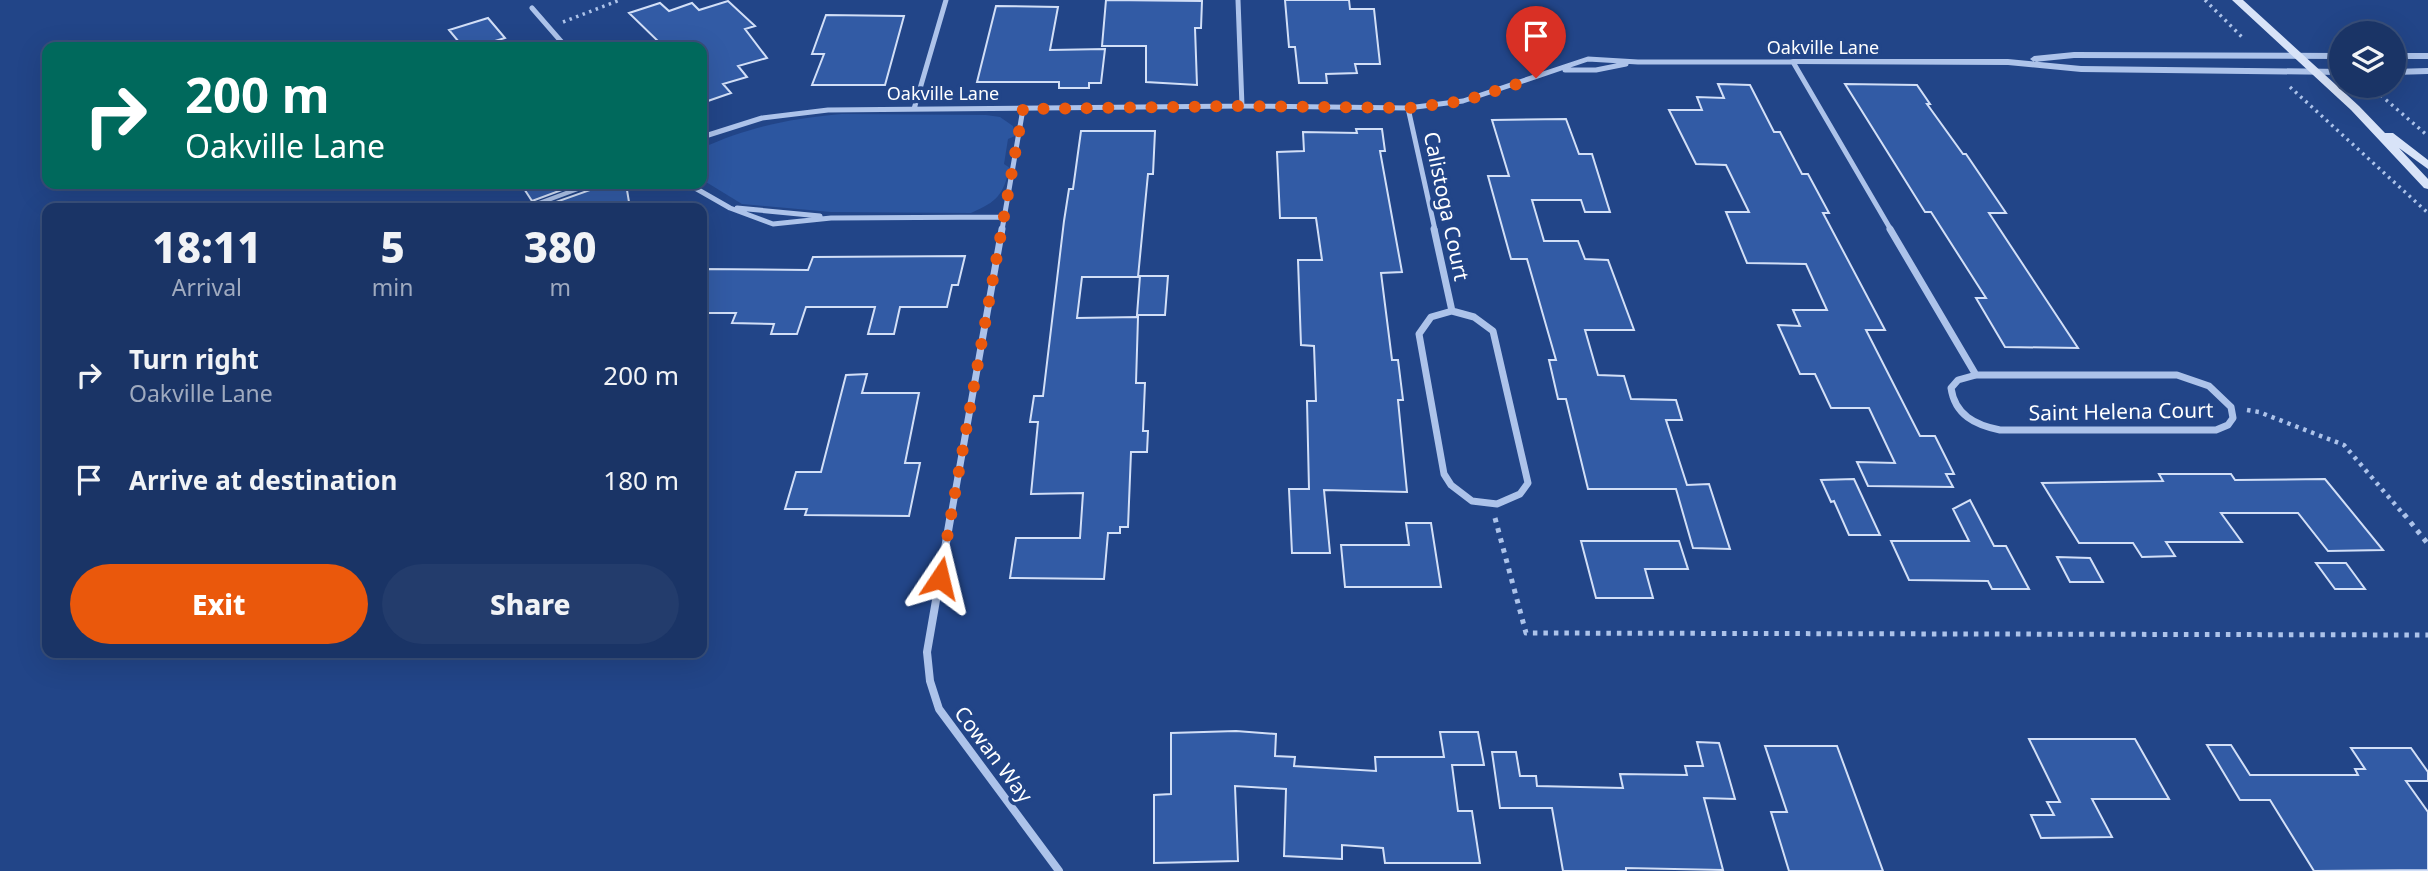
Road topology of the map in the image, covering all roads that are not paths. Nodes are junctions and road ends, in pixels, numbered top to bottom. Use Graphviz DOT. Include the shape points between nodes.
graph roads {
  1 [pos="946,0"];
  2 [pos="1238,0"];
  3 [pos="2237,0"];
  4 [pos="532,8"];
  5 [pos="562,42"];
  6 [pos="2298,56"];
  7 [pos="2329,56"];
  8 [pos="2406,56"];
  9 [pos="2428,56"];
  10 [pos="1638,62"];
  11 [pos="1794,62"];
  12 [pos="2008,62"];
  13 [pos="1560,70"];
  14 [pos="2317,71"];
  15 [pos="2329,71"];
  16 [pos="2428,71"];
  17 [pos="2406,72"];
  18 [pos="1242,106"];
  19 [pos="1408,108"];
  20 [pos="2355,108"];
  21 [pos="914,109"];
  22 [pos="1023,109"];
  23 [pos="707,134"];
  24 [pos="2428,166"];
  25 [pos="2428,186"];
  26 [pos="577,189"];
  27 [pos="697,189"];
  28 [pos="539,203"];
  29 [pos="730,208"];
  30 [pos="1003,217"];
  31 [pos="831,218"];
  32 [pos="1452,311"];
  33 [pos="1976,375"];
  34 [pos="1059,871"];
  1 -- 21 [label="street"];
  2 -- 18 [label="street"];
  3 -- 6 [label="main road"];
  4 -- 5 [label="street"];
  6 -- 7 [label="street"];
  6 -- 12 [label="street, Oakville Lane" via="2074,55"];
  6 -- 14 [label="main road"];
  8 -- 9 [label="street"];
  10 -- 11 [label="street, Oakville Lane"];
  10 -- 13 [label="street, Oakville Lane" via="1596,70"];
  10 -- 13 [label="street, Oakville Lane" via="1588,59"];
  11 -- 12 [label="street, Oakville Lane"];
  11 -- 33 [label="street"];
  12 -- 14 [label="street, Oakville Lane" via="2081,69"];
  13 -- 19 [label="street, Oakville Lane" via="1463,101"];
  14 -- 15 [label="street, Oakville Lane"];
  14 -- 20 [label="main road"];
  16 -- 17 [label="street"];
  18 -- 19 [label="street, Oakville Lane"];
  18 -- 22 [label="street, Oakville Lane"];
  19 -- 32 [label="street, Calistoga Court"];
  20 -- 24 [label="main road"];
  20 -- 25 [label="main road"];
  21 -- 22 [label="street, Oakville Lane"];
  21 -- 23 [label="street, Oakville Lane" via="828,110 762,118"];
  22 -- 30 [label="street, Cowan Way"];
  26 -- 28 [label="lane"];
  27 -- 29 [label="street"];
  29 -- 31 [label="street"];
  29 -- 31 [label="street" via="773,224"];
  30 -- 31 [label="street"];
  30 -- 34 [label="street, Cowan Way" via="927,652 939,709"];
  32 -- 32 [label="street, Calistoga Court" via="1474,316 1493,331 1528,482 1522,495 1508,503 1476,502 1458,493 1444,474 1419,334 1433,315"];
  33 -- 33 [label="street, Saint Helena Court" via="2177,375 2210,386 2231,407 2233,418 2216,430 1985,428 1956,409 1951,400 1951,388 1958,380"];
}
